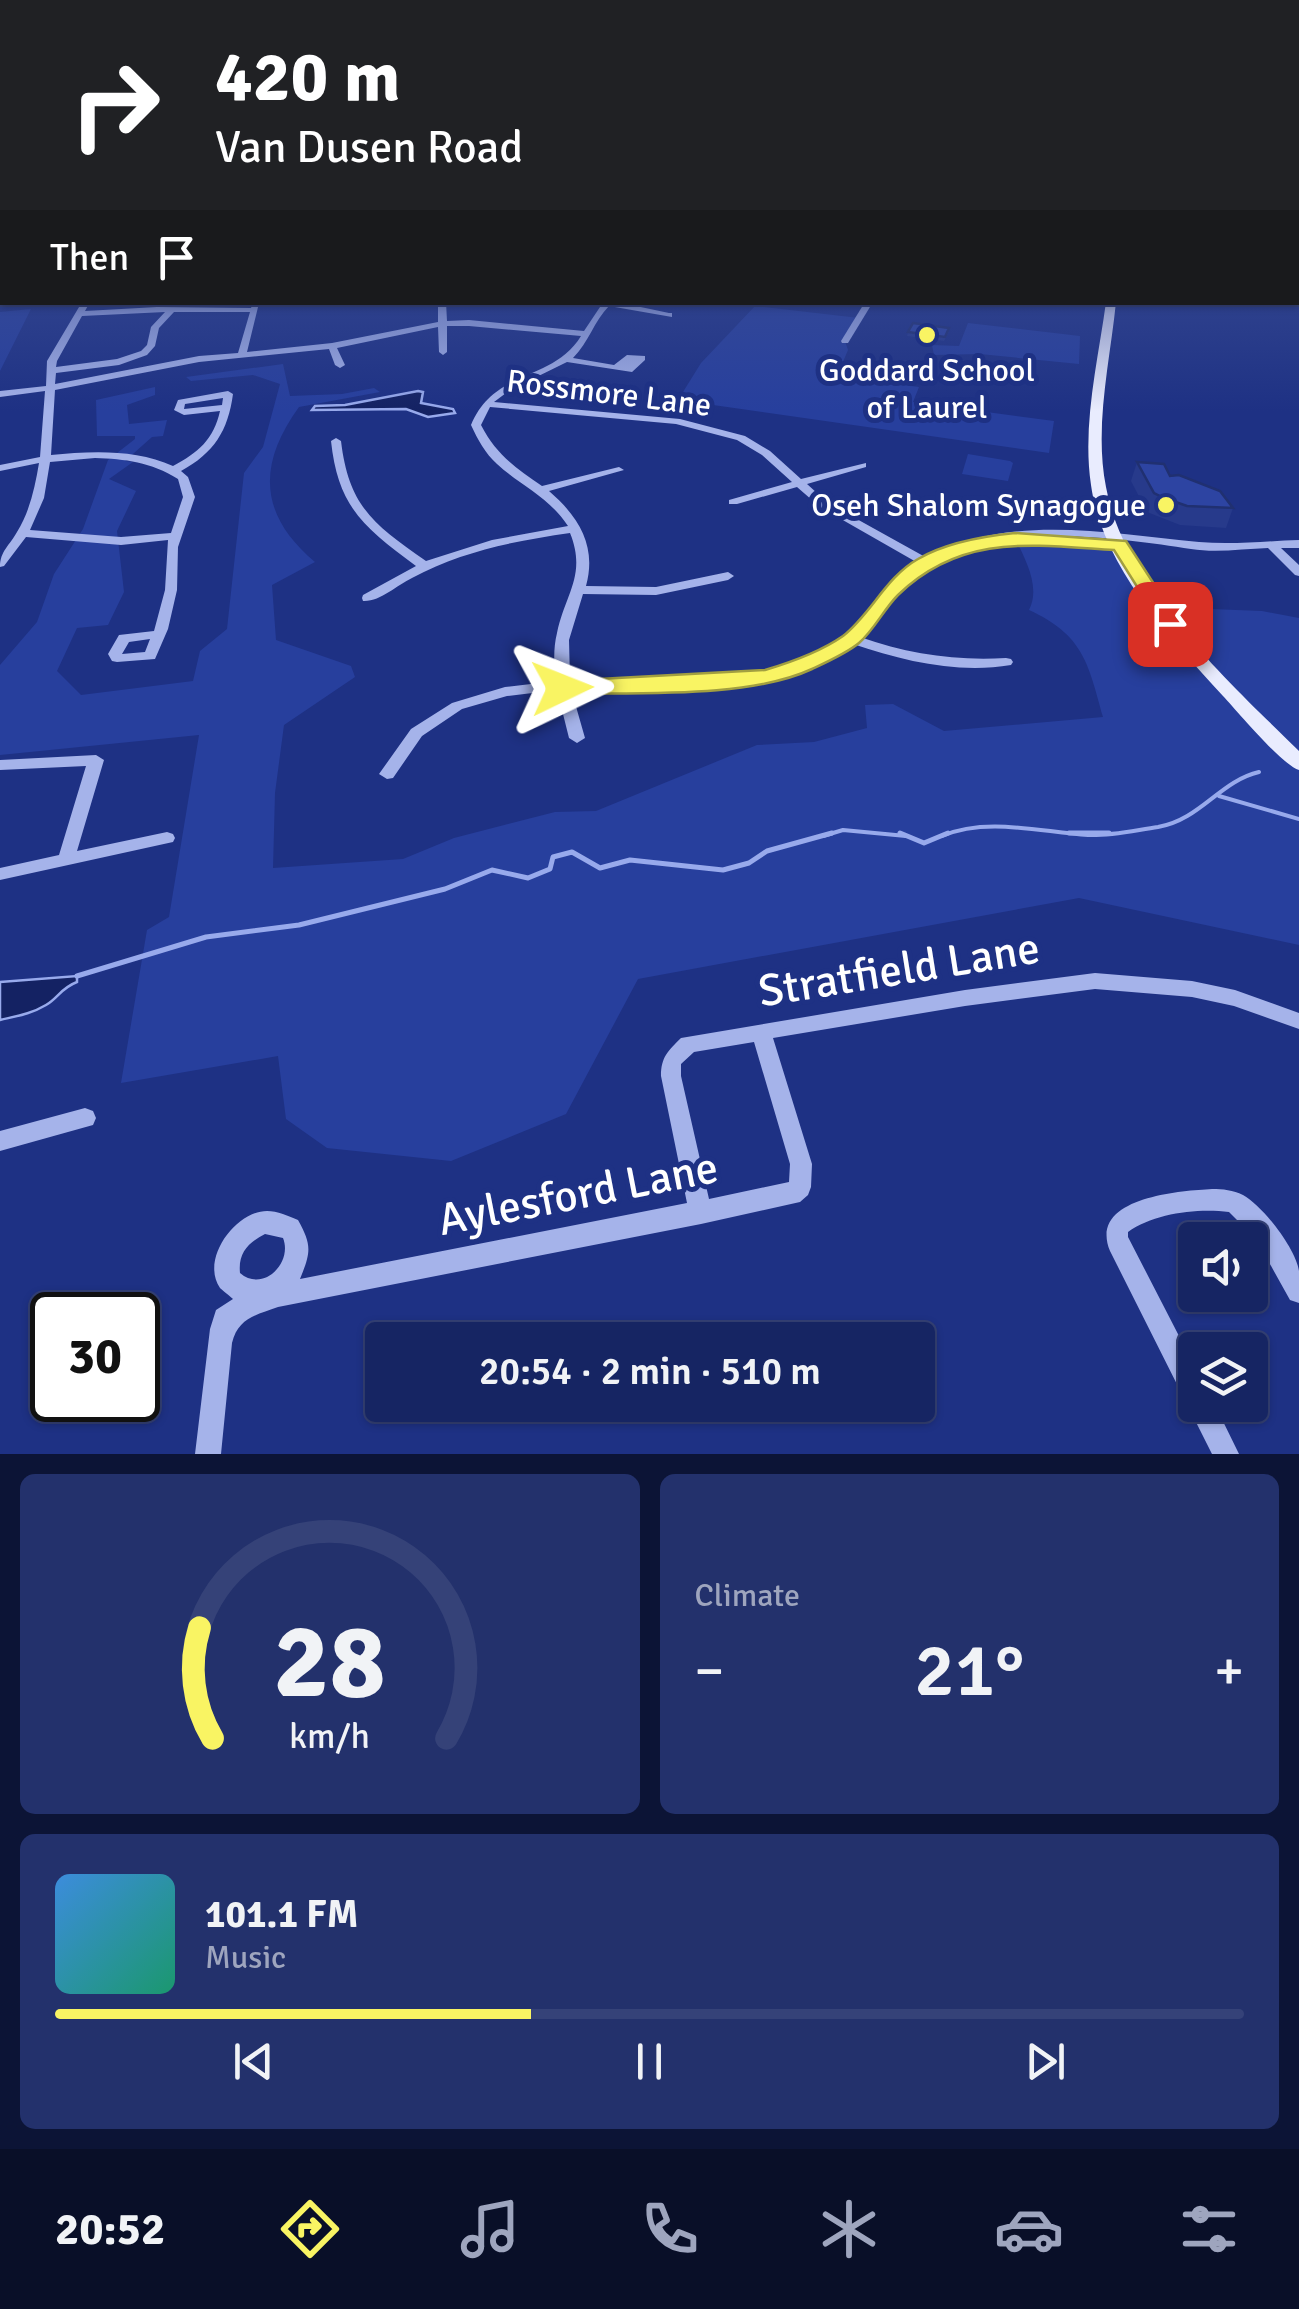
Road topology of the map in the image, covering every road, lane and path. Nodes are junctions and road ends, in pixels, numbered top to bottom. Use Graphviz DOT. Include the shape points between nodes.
graph roads {
  1 [pos="84,305"];
  2 [pos="442,305"];
  3 [pos="605,305"];
  4 [pos="616,305"];
  5 [pos="867,305"];
  6 [pos="1110,305"];
  7 [pos="255,306"];
  8 [pos="172,309"];
  9 [pos="77,314"];
  10 [pos="669,316"];
  11 [pos="440,324"];
  12 [pos="584,334"];
  13 [pos="844,341"];
  14 [pos="332,346"];
  15 [pos="443,352"];
  16 [pos="242,354"];
  17 [pos="564,359"];
  18 [pos="340,365"];
  19 [pos="616,368"];
  20 [pos="50,371"];
  21 [pos="48,389"];
  22 [pos="0,394"];
  23 [pos="487,404"];
  24 [pos="225,408"];
  25 [pos="336,442"];
  26 [pos="45,462"];
  27 [pos="862,465"];
  28 [pos="0,468"];
  29 [pos="174,470"];
  30 [pos="619,470"];
  31 [pos="800,482"];
  32 [pos="542,489"];
  33 [pos="734,502"];
  34 [pos="576,529"];
  35 [pos="23,533"];
  36 [pos="176,536"];
  37 [pos="1118,541"];
  38 [pos="1299,544"];
  39 [pos="1273,546"];
  40 [pos="925,562"];
  41 [pos="0,563"];
  42 [pos="422,564"];
  43 [pos="1299,572"];
  44 [pos="728,576"];
  45 [pos="577,590"];
  46 [pos="368,598"];
  47 [pos="160,634"];
  48 [pos="852,639"];
  49 [pos="1006,662"];
  50 [pos="562,688"];
  51 [pos="578,738"];
  52 [pos="1299,762"];
  53 [pos="0,765"];
  54 [pos="387,774"];
  55 [pos="167,838"];
  56 [pos="66,860"];
  57 [pos="0,874"];
  58 [pos="1299,1021"];
  59 [pos="761,1032"];
  60 [pos="85,1118"];
  61 [pos="0,1141"];
  62 [pos="701,1213"];
  63 [pos="234,1287"];
  64 [pos="1299,1291"];
  65 [pos="222,1329"];
  66 [pos="1178,1361"];
  67 [pos="1210,1422"];
  68 [pos="208,1454"];
  69 [pos="1226,1454"];
  1 -- 9 [label="street"];
  2 -- 11 [label="street"];
  3 -- 12 [label="street"];
  4 -- 10 [label="street"];
  5 -- 13 [label="street"];
  6 -- 37 [label="main road" via="1095,455 1098,488"];
  7 -- 8 [label="street"];
  7 -- 16 [label="street"];
  8 -- 9 [label="street"];
  8 -- 20 [label="street" via="154,327 144,353"];
  9 -- 20 [label="street"];
  11 -- 12 [label="street"];
  11 -- 14 [label="street"];
  11 -- 15 [label="street"];
  12 -- 17 [label="street"];
  14 -- 16 [label="street"];
  14 -- 18 [label="street"];
  16 -- 21 [label="street"];
  17 -- 19 [label="street"];
  17 -- 23 [label="street"];
  20 -- 21 [label="street"];
  21 -- 22 [label="street"];
  21 -- 26 [label="street"];
  23 -- 31 [label="street, Rossmore Lane" via="714,428 766,452"];
  23 -- 32 [label="street" via="476,425 483,445"];
  24 -- 24 [label="street" via="228,394 184,400 179,410"];
  24 -- 29 [label="street" via="212,446"];
  25 -- 42 [label="street" via="338,473 349,498 385,538"];
  26 -- 28 [label="street"];
  26 -- 29 [label="street" via="114,456"];
  26 -- 35 [label="street"];
  27 -- 31 [label="street"];
  29 -- 36 [label="street" via="190,490"];
  30 -- 32 [label="street"];
  31 -- 33 [label="street"];
  31 -- 40 [label="street, Rossmore Lane" via="824,505"];
  32 -- 34 [label="street"];
  34 -- 42 [label="street" via="496,542"];
  34 -- 45 [label="street" via="584,556"];
  35 -- 36 [label="street" via="121,541"];
  35 -- 41 [label="street"];
  36 -- 47 [label="street"];
  37 -- 39 [label="street"];
  37 -- 40 [label="street" via="1015,538"];
  37 -- 52 [label="main road" via="1170,624"];
  38 -- 39 [label="street"];
  39 -- 43 [label="street"];
  40 -- 48 [label="street"];
  42 -- 46 [label="street"];
  44 -- 45 [label="street" via="656,591"];
  45 -- 50 [label="street" via="562,640"];
  47 -- 47 [label="street" via="124,638 115,654 150,656"];
  48 -- 49 [label="street" via="944,665"];
  48 -- 50 [label="street" via="803,666 767,676"];
  50 -- 51 [label="street"];
  50 -- 54 [label="street" via="487,694 438,715 414,731"];
  53 -- 56 [label="street" via="88,758 96,763"];
  55 -- 56 [label="street"];
  56 -- 57 [label="street"];
  58 -- 59 [label="street, Stratfield Lane" via="1192,989 1095,981"];
  59 -- 62 [label="street, Stratfield Lane" via="688,1044 671,1060"];
  59 -- 62 [label="street, Aylesford Lane" via="801,1164 800,1187 772,1201"];
  60 -- 61 [label="street"];
  62 -- 65 [label="street, Aylesford Lane" via="278,1295 237,1308"];
  63 -- 65 [label="street"];
  64 -- 66 [label="street" via="1252,1219 1233,1202 1142,1211 1120,1223 1118,1243"];
  65 -- 68 [label="street"];
  67 -- 69 [label="street"];
}
